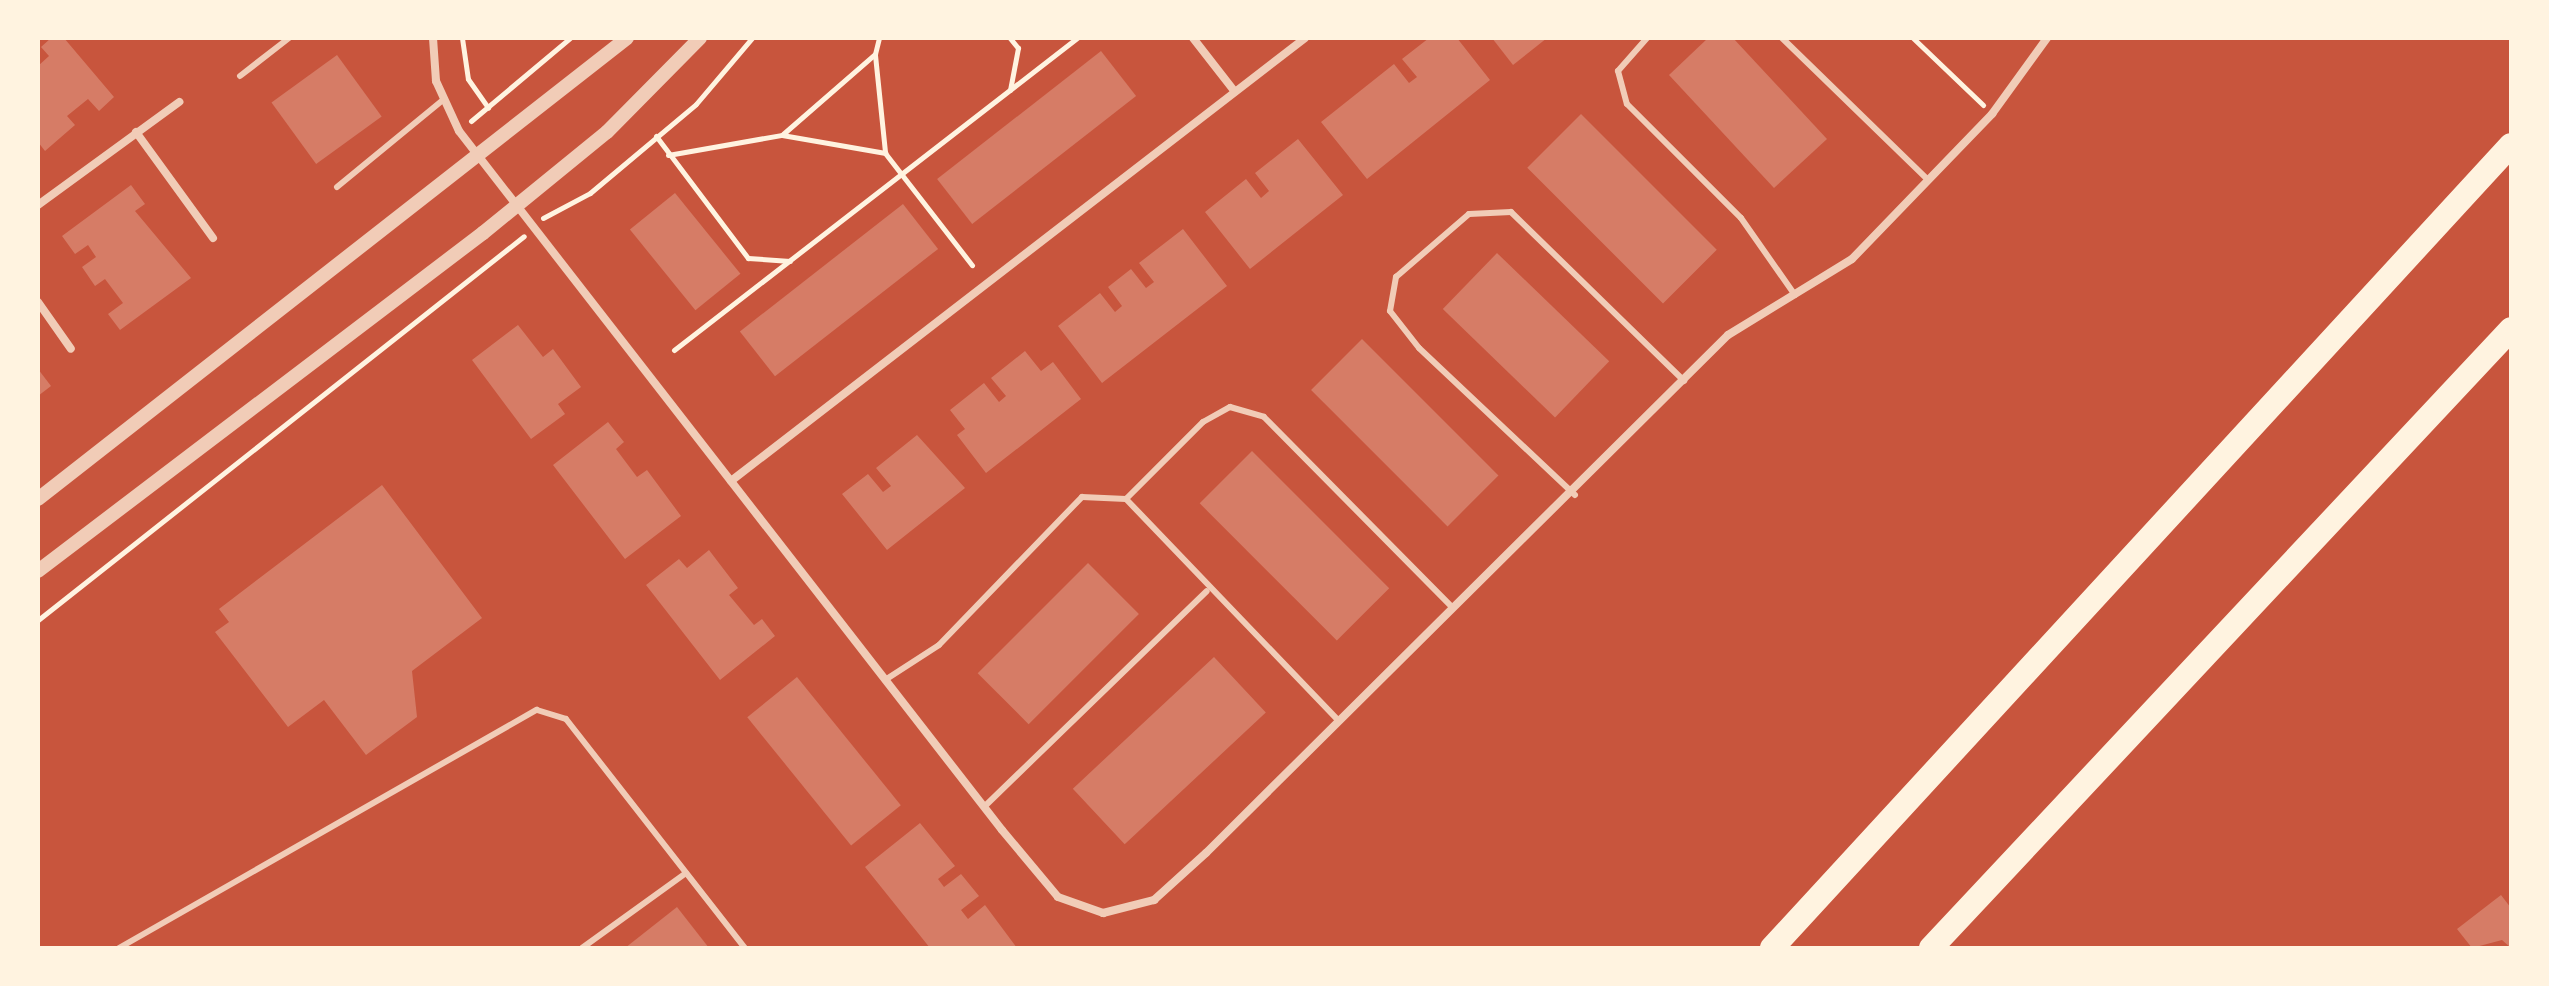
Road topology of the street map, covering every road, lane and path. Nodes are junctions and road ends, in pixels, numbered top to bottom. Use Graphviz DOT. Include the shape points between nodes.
graph roads {
  1 [pos="289,38"];
  2 [pos="433,38"];
  3 [pos="462,38"];
  4 [pos="570,38"];
  5 [pos="627,38"];
  6 [pos="700,38"];
  7 [pos="752,38"];
  8 [pos="879,38"];
  9 [pos="1010,38"];
  10 [pos="1077,38"];
  11 [pos="1193,38"];
  12 [pos="1305,38"];
  13 [pos="1647,38"];
  14 [pos="1782,38"];
  15 [pos="1913,38"];
  16 [pos="2047,38"];
  17 [pos="875,54"];
  18 [pos="240,76"];
  19 [pos="1010,90"];
  20 [pos="1235,92"];
  21 [pos="444,99"];
  22 [pos="179,102"];
  23 [pos="488,108"];
  24 [pos="1992,114"];
  25 [pos="459,131"];
  26 [pos="136,132"];
  27 [pos="782,135"];
  28 [pos="656,136"];
  29 [pos="2511,145"];
  30 [pos="885,153"];
  31 [pos="668,155"];
  32 [pos="481,159"];
  33 [pos="901,175"];
  34 [pos="1928,180"];
  35 [pos="337,187"];
  36 [pos="38,205"];
  37 [pos="517,205"];
  38 [pos="534,226"];
  39 [pos="213,238"];
  40 [pos="790,261"];
  41 [pos="972,265"];
  42 [pos="1795,295"];
  43 [pos="38,302"];
  44 [pos="2511,329"];
  45 [pos="71,349"];
  46 [pos="674,350"];
  47 [pos="1684,381"];
  48 [pos="731,481"];
  49 [pos="1575,495"];
  50 [pos="38,499"];
  51 [pos="1126,499"];
  52 [pos="38,571"];
  53 [pos="1207,591"];
  54 [pos="1451,606"];
  55 [pos="38,620"];
  56 [pos="885,680"];
  57 [pos="1338,720"];
  58 [pos="984,807"];
  59 [pos="686,873"];
  60 [pos="119,948"];
  61 [pos="582,948"];
  62 [pos="745,948"];
  63 [pos="1772,948"];
  64 [pos="1931,948"];
  1 -- 18 [label="lane"];
  2 -- 21 [label="street"];
  3 -- 23 [label="path" via="468,79"];
  4 -- 23 [label="path"];
  5 -- 32 [label="street"];
  6 -- 37 [label="street" via="607,132"];
  7 -- 28 [label="path" via="696,104"];
  8 -- 17 [label="path"];
  9 -- 19 [label="path" via="1018,48"];
  10 -- 19 [label="path"];
  11 -- 20 [label="street"];
  12 -- 20 [label="street"];
  13 -- 42 [label="lane" via="1618,71 1627,104 1741,218"];
  14 -- 34 [label="lane"];
  15 -- 24 [label="path"];
  16 -- 24 [label="street"];
  17 -- 27 [label="path"];
  17 -- 30 [label="path"];
  19 -- 33 [label="path"];
  20 -- 48 [label="street"];
  21 -- 25 [label="street"];
  21 -- 35 [label="lane"];
  22 -- 26 [label="street"];
  23 -- 25 [label="path"];
  24 -- 34 [label="street"];
  25 -- 32 [label="street"];
  26 -- 36 [label="street"];
  26 -- 39 [label="street"];
  27 -- 30 [label="path"];
  27 -- 31 [label="path"];
  28 -- 31 [label="path"];
  28 -- 38 [label="path" via="590,193"];
  29 -- 63 [label="highway"];
  30 -- 33 [label="path"];
  31 -- 40 [label="path" via="748,258"];
  32 -- 37 [label="street"];
  32 -- 50 [label="street"];
  33 -- 40 [label="path"];
  33 -- 41 [label="path"];
  34 -- 42 [label="street" via="1852,259"];
  37 -- 38 [label="street"];
  37 -- 52 [label="street"];
  38 -- 48 [label="street"];
  38 -- 55 [label="path" via="505,258"];
  40 -- 46 [label="path"];
  42 -- 47 [label="street" via="1728,335"];
  43 -- 45 [label="street"];
  44 -- 64 [label="highway"];
  47 -- 49 [label="street"];
  47 -- 49 [label="lane" via="1511,212 1469,214 1396,277 1390,311 1419,348"];
  48 -- 56 [label="street"];
  49 -- 54 [label="street"];
  51 -- 53 [label="lane"];
  51 -- 54 [label="lane" via="1203,422 1230,407 1264,417"];
  51 -- 56 [label="lane" via="1082,497 939,645"];
  53 -- 57 [label="lane"];
  53 -- 58 [label="lane"];
  54 -- 57 [label="street"];
  56 -- 58 [label="street"];
  57 -- 58 [label="street" via="1154,900 1103,913 1058,897"];
  59 -- 60 [label="lane" via="566,719 537,710"];
  59 -- 61 [label="lane"];
  59 -- 62 [label="lane"];
}
